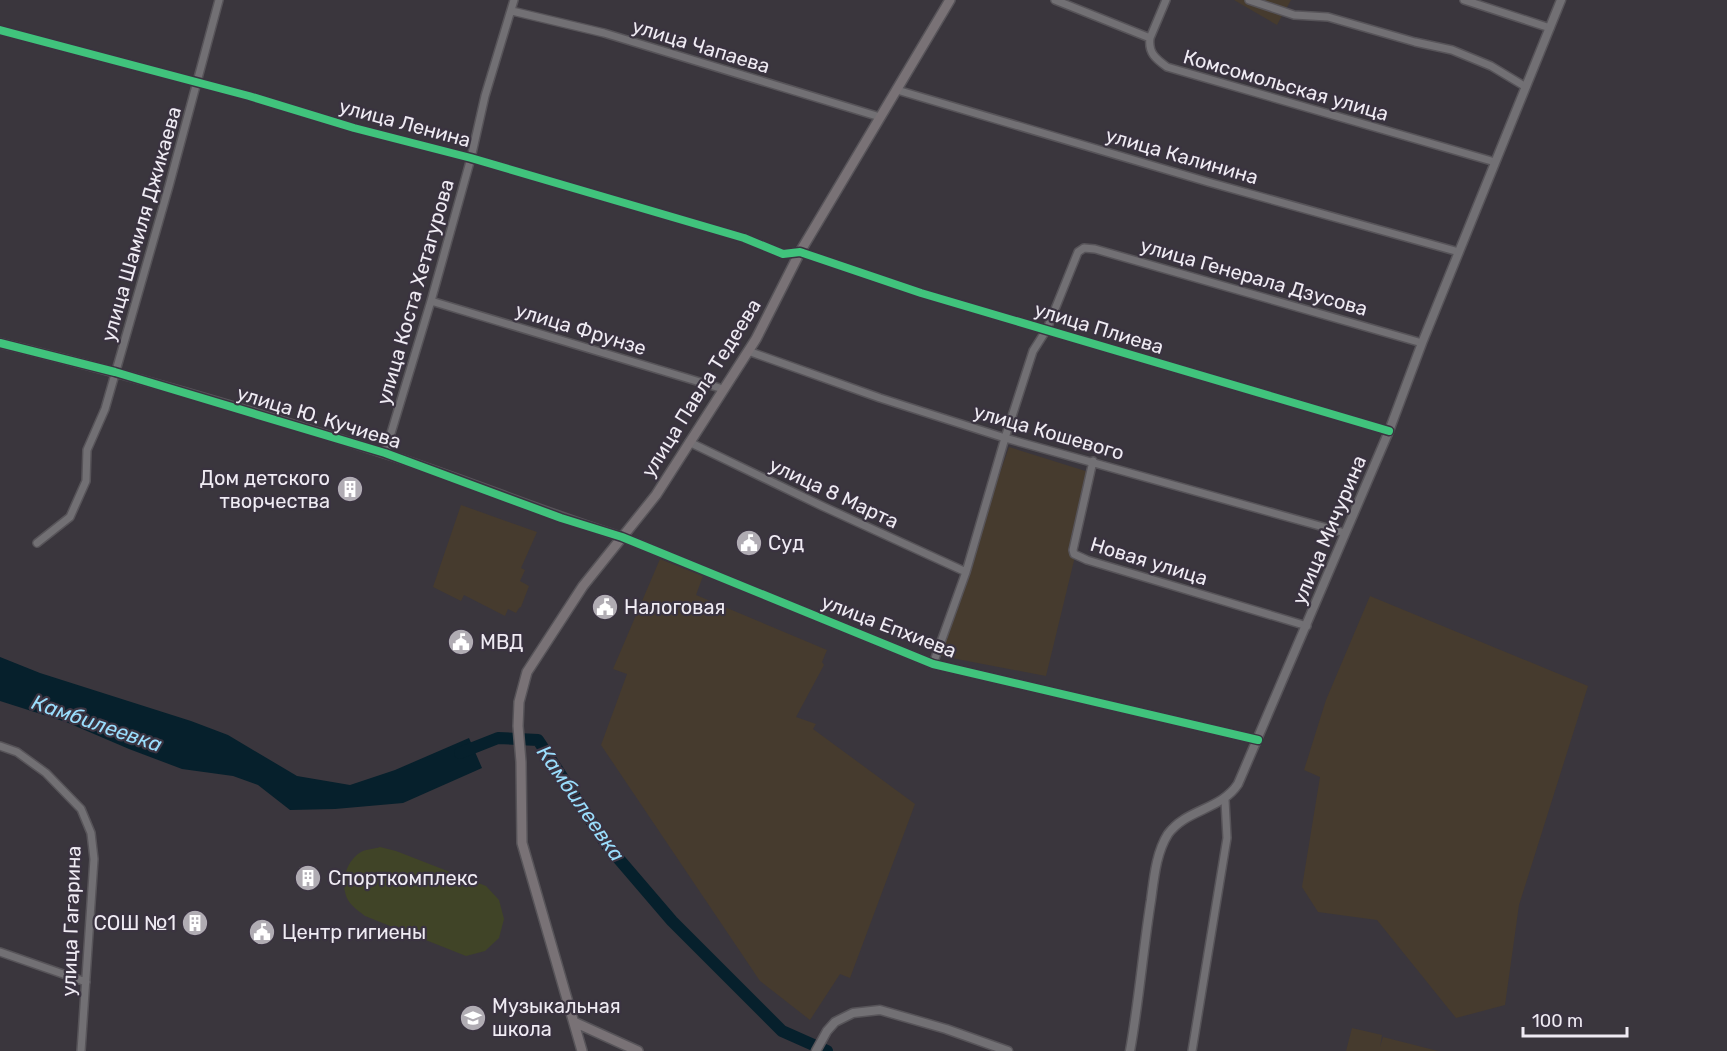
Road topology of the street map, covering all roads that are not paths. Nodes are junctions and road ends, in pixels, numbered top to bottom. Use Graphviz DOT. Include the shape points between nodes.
graph roads {
  1 [pos="219,0"];
  2 [pos="514,0"];
  3 [pos="950,0"];
  4 [pos="1055,0"];
  5 [pos="1166,0"];
  6 [pos="1249,0"];
  7 [pos="1464,0"];
  8 [pos="1561,0"];
  9 [pos="512,11"];
  10 [pos="1550,28"];
  11 [pos="0,30"];
  12 [pos="1149,38"];
  13 [pos="198,82"];
  14 [pos="1526,87"];
  15 [pos="897,90"];
  16 [pos="880,117"];
  17 [pos="471,158"];
  18 [pos="1495,162"];
  19 [pos="800,252"];
  20 [pos="1459,252"];
  21 [pos="431,301"];
  22 [pos="1047,329"];
  23 [pos="0,343"];
  24 [pos="1422,343"];
  25 [pos="748,351"];
  26 [pos="116,372"];
  27 [pos="723,389"];
  28 [pos="1389,431"];
  29 [pos="1005,438"];
  30 [pos="689,442"];
  31 [pos="385,453"];
  32 [pos="1093,461"];
  33 [pos="1345,533"];
  34 [pos="622,537"];
  35 [pos="37,543"];
  36 [pos="966,572"];
  37 [pos="1307,626"];
  38 [pos="933,664"];
  39 [pos="1258,740"];
  40 [pos="0,746"];
  41 [pos="1225,800"];
  42 [pos="0,952"];
  43 [pos="86,982"];
  44 [pos="574,1022"];
  45 [pos="81,1051"];
  46 [pos="582,1051"];
  47 [pos="638,1051"];
  48 [pos="816,1051"];
  49 [pos="1008,1051"];
  50 [pos="1130,1051"];
  51 [pos="1192,1051"];
  1 -- 13 [label="street, улица Шамиля Джикаева"];
  2 -- 9 [label="street, улица Коста Хетагурова"];
  3 -- 15 [label="main road, улица Павла Тедеева"];
  4 -- 12 [label="street"];
  5 -- 12 [label="street"];
  6 -- 14 [label="street" via="1294,15 1328,17 1452,50 1491,66"];
  7 -- 10 [label="street"];
  8 -- 10 [label="street, улица Мичурина"];
  9 -- 16 [label="street, улица Чапаева" via="604,33"];
  9 -- 17 [label="street, улица Коста Хетагурова" via="485,96"];
  10 -- 14 [label="street, улица Мичурина"];
  11 -- 13 [label="street, улица Ленина"];
  12 -- 18 [label="street, Комсомольская улица" via="1155,59 1167,68"];
  13 -- 17 [label="street, улица Ленина"];
  13 -- 26 [label="street, улица Шамиля Джикаева"];
  14 -- 18 [label="street, улица Мичурина"];
  15 -- 16 [label="main road, улица Павла Тедеева"];
  15 -- 20 [label="street, улица Калинина"];
  16 -- 19 [label="main road, улица Павла Тедеева"];
  17 -- 19 [label="street, улица Ленина" via="744,238 783,254"];
  17 -- 21 [label="street, улица Коста Хетагурова"];
  18 -- 20 [label="street, улица Мичурина"];
  19 -- 22 [label="street, улица Плиева" via="921,293"];
  19 -- 25 [label="main road, улица Павла Тедеева"];
  20 -- 24 [label="street, улица Мичурина"];
  21 -- 27 [label="street, улица Фрунзе"];
  21 -- 31 [label="street, улица Коста Хетагурова"];
  22 -- 24 [label="street, улица Генерала Дзусова" via="1078,252 1084,248"];
  22 -- 28 [label="street, улица Плиева"];
  22 -- 29 [label="street" via="1034,351"];
  23 -- 26 [label="street, улица Ю. Кучиева"];
  24 -- 28 [label="street, улица Мичурина"];
  25 -- 27 [label="main road, улица Павла Тедеева"];
  25 -- 29 [label="street, улица Кошевого"];
  26 -- 31 [label="street, улица Ю. Кучиева"];
  26 -- 35 [label="street, улица Шамиля Джикаева" via="87,450 86,481 70,517"];
  27 -- 30 [label="main road, улица Павла Тедеева"];
  28 -- 33 [label="street, улица Мичурина"];
  29 -- 32 [label="street, улица Кошевого"];
  29 -- 36 [label="street"];
  30 -- 34 [label="main road, улица Павла Тедеева" via="656,495"];
  30 -- 36 [label="street, улица 8 Марта"];
  31 -- 34 [label="street, улица Ю. Кучиева"];
  32 -- 33 [label="street, улица Кошевого"];
  32 -- 37 [label="street, Новая улица" via="1074,554"];
  33 -- 37 [label="street, улица Мичурина"];
  34 -- 38 [label="street, улица Епхиева"];
  34 -- 44 [label="main road, улица Павла Тедеева" via="583,586 527,672 519,702 522,843"];
  36 -- 38 [label="street"];
  37 -- 39 [label="street, улица Мичурина"];
  38 -- 39 [label="street, улица Епхиева"];
  39 -- 41 [label="street, улица Мичурина" via="1238,784"];
  40 -- 43 [label="street, улица Гагарина" via="17,752 46,773 81,809 91,833 94,860"];
  41 -- 50 [label="street, улица Мичурина" via="1181,821 1161,846"];
  41 -- 51 [label="street" via="1227,838"];
  42 -- 43 [label="street"];
  43 -- 45 [label="street, улица Гагарина"];
  44 -- 46 [label="main road"];
  44 -- 47 [label="main road"];
  48 -- 49 [label="street" via="830,1027 846,1016 880,1010"];
}
